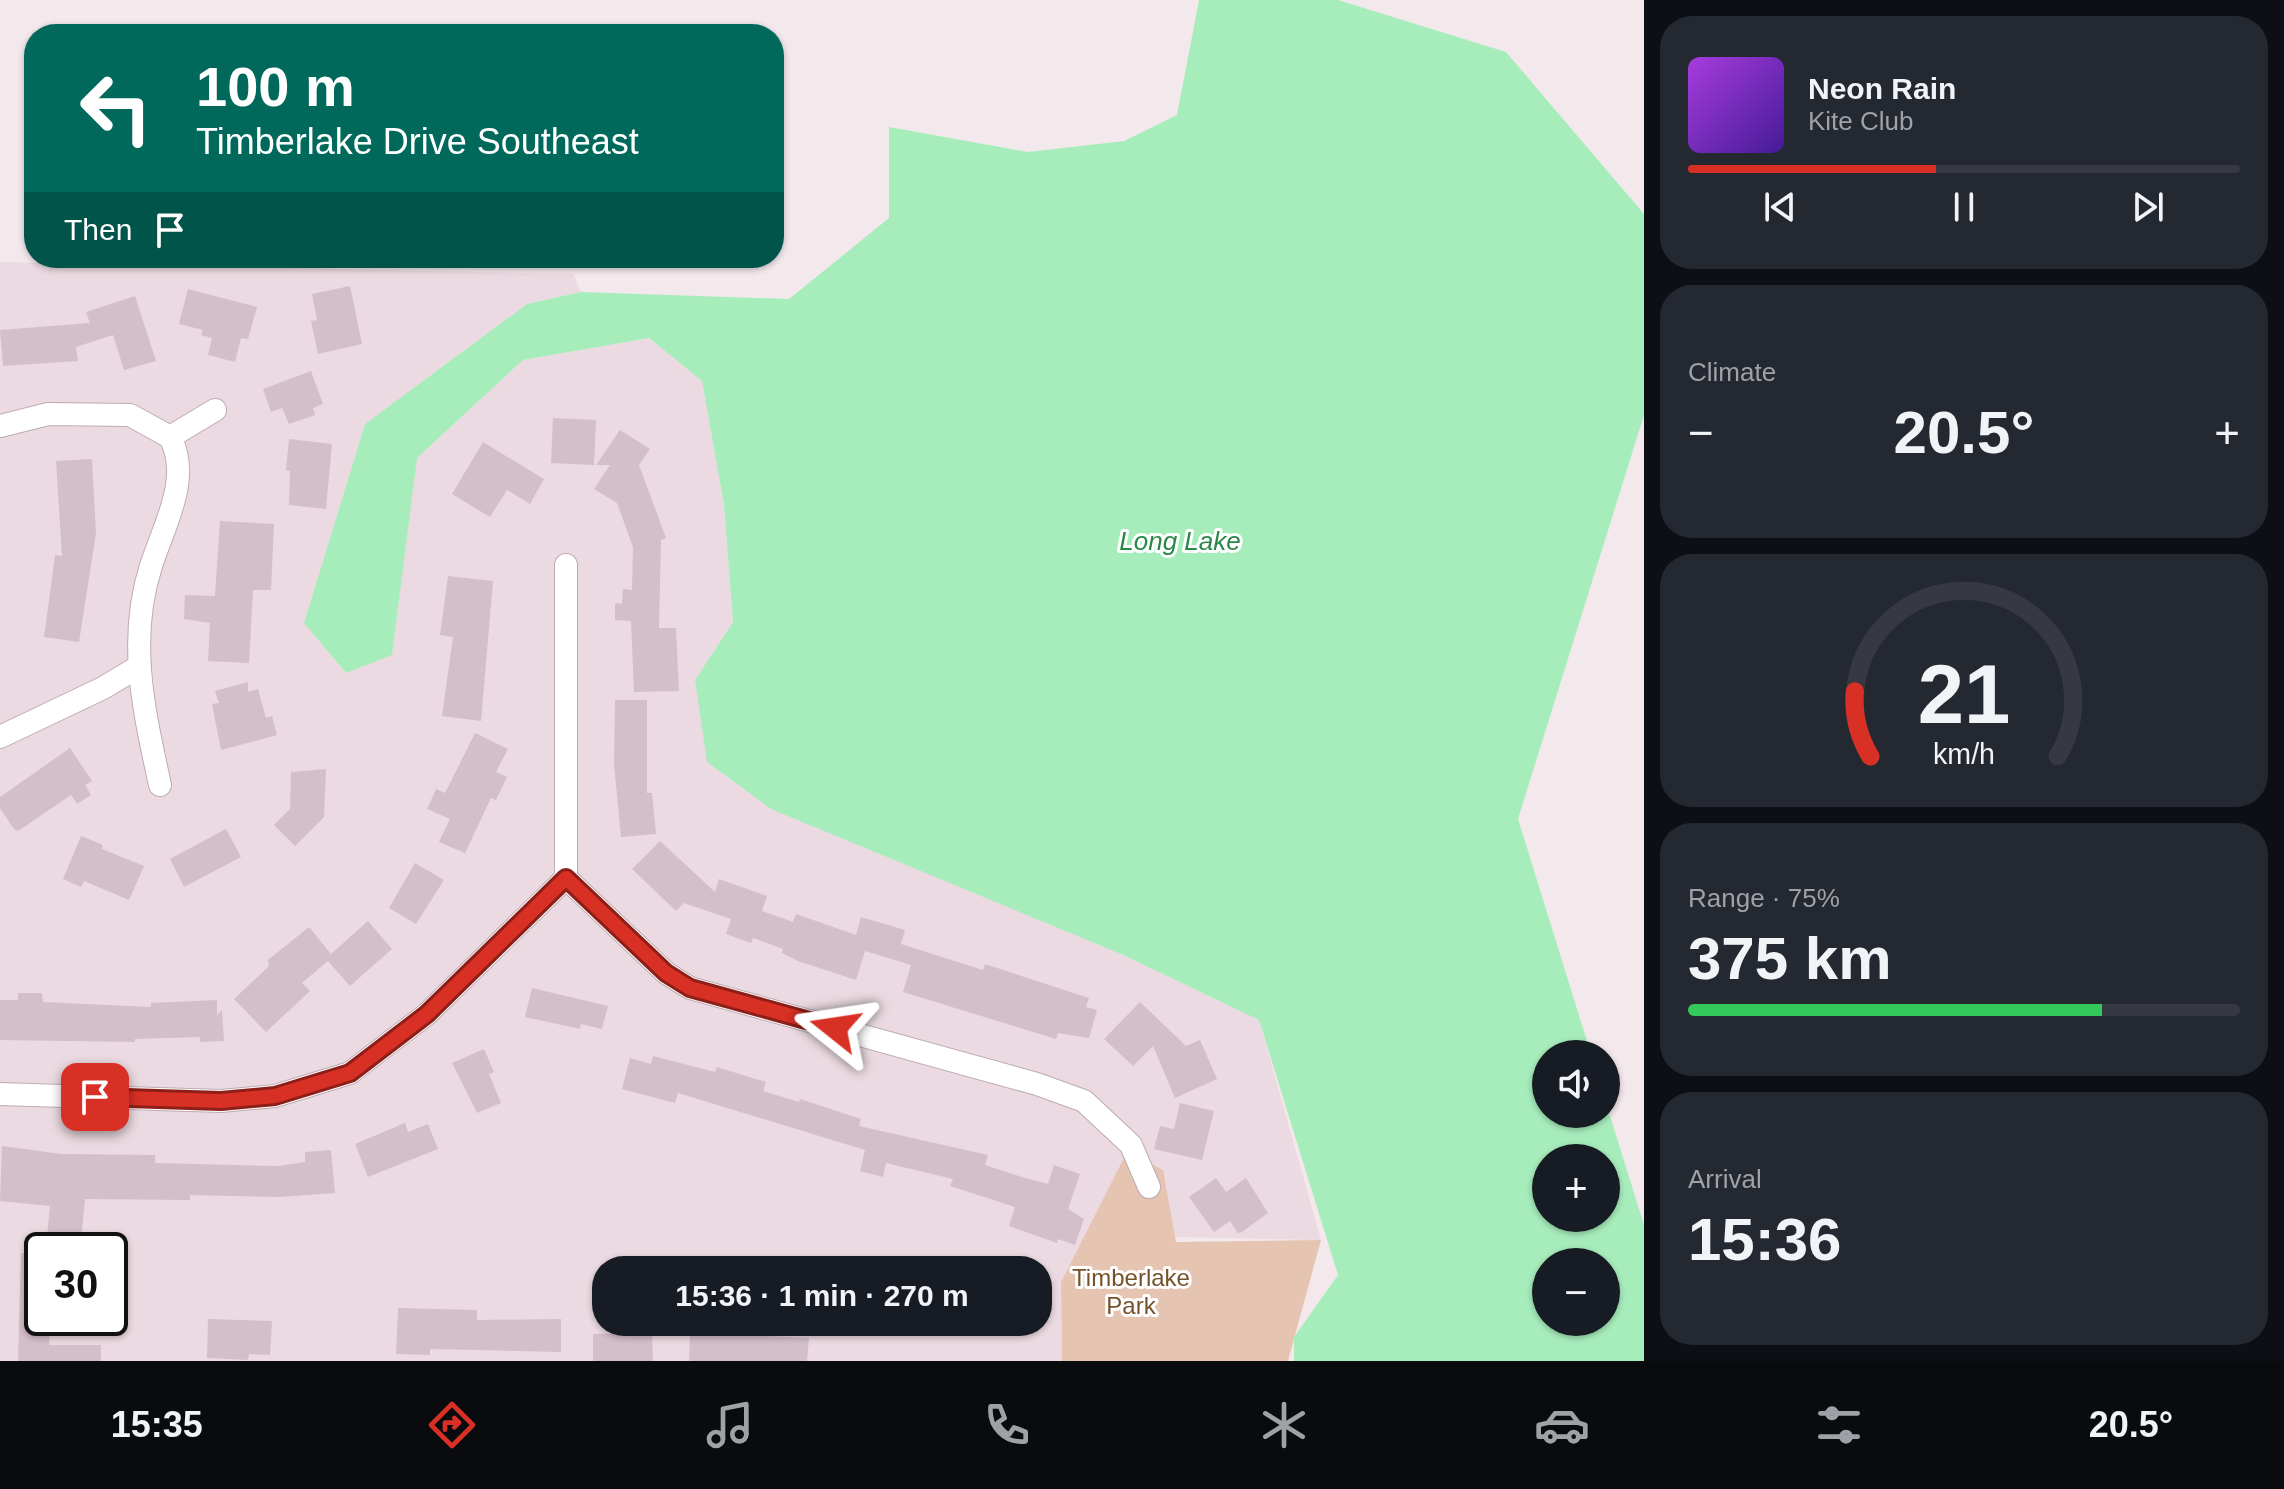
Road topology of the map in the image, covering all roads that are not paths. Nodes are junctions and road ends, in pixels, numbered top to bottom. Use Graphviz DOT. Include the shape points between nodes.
graph roads {
  1 [pos="215,410"];
  2 [pos="0,426"];
  3 [pos="170,437"];
  4 [pos="566,565"];
  5 [pos="138,667"];
  6 [pos="0,737"];
  7 [pos="160,785"];
  8 [pos="566,878"];
  9 [pos="0,1094"];
  10 [pos="1149,1187"];
  1 -- 3 [label="street"];
  2 -- 3 [label="street" via="48,414 130,415"];
  3 -- 5 [label="street" via="180,455 177,482 140,613"];
  4 -- 8 [label="street"];
  5 -- 6 [label="street"];
  5 -- 7 [label="street"];
  8 -- 9 [label="street" via="427,1014 350,1073 275,1096 221,1101"];
  8 -- 10 [label="street" via="666,973 690,988 1084,1101 1131,1145"];
}
